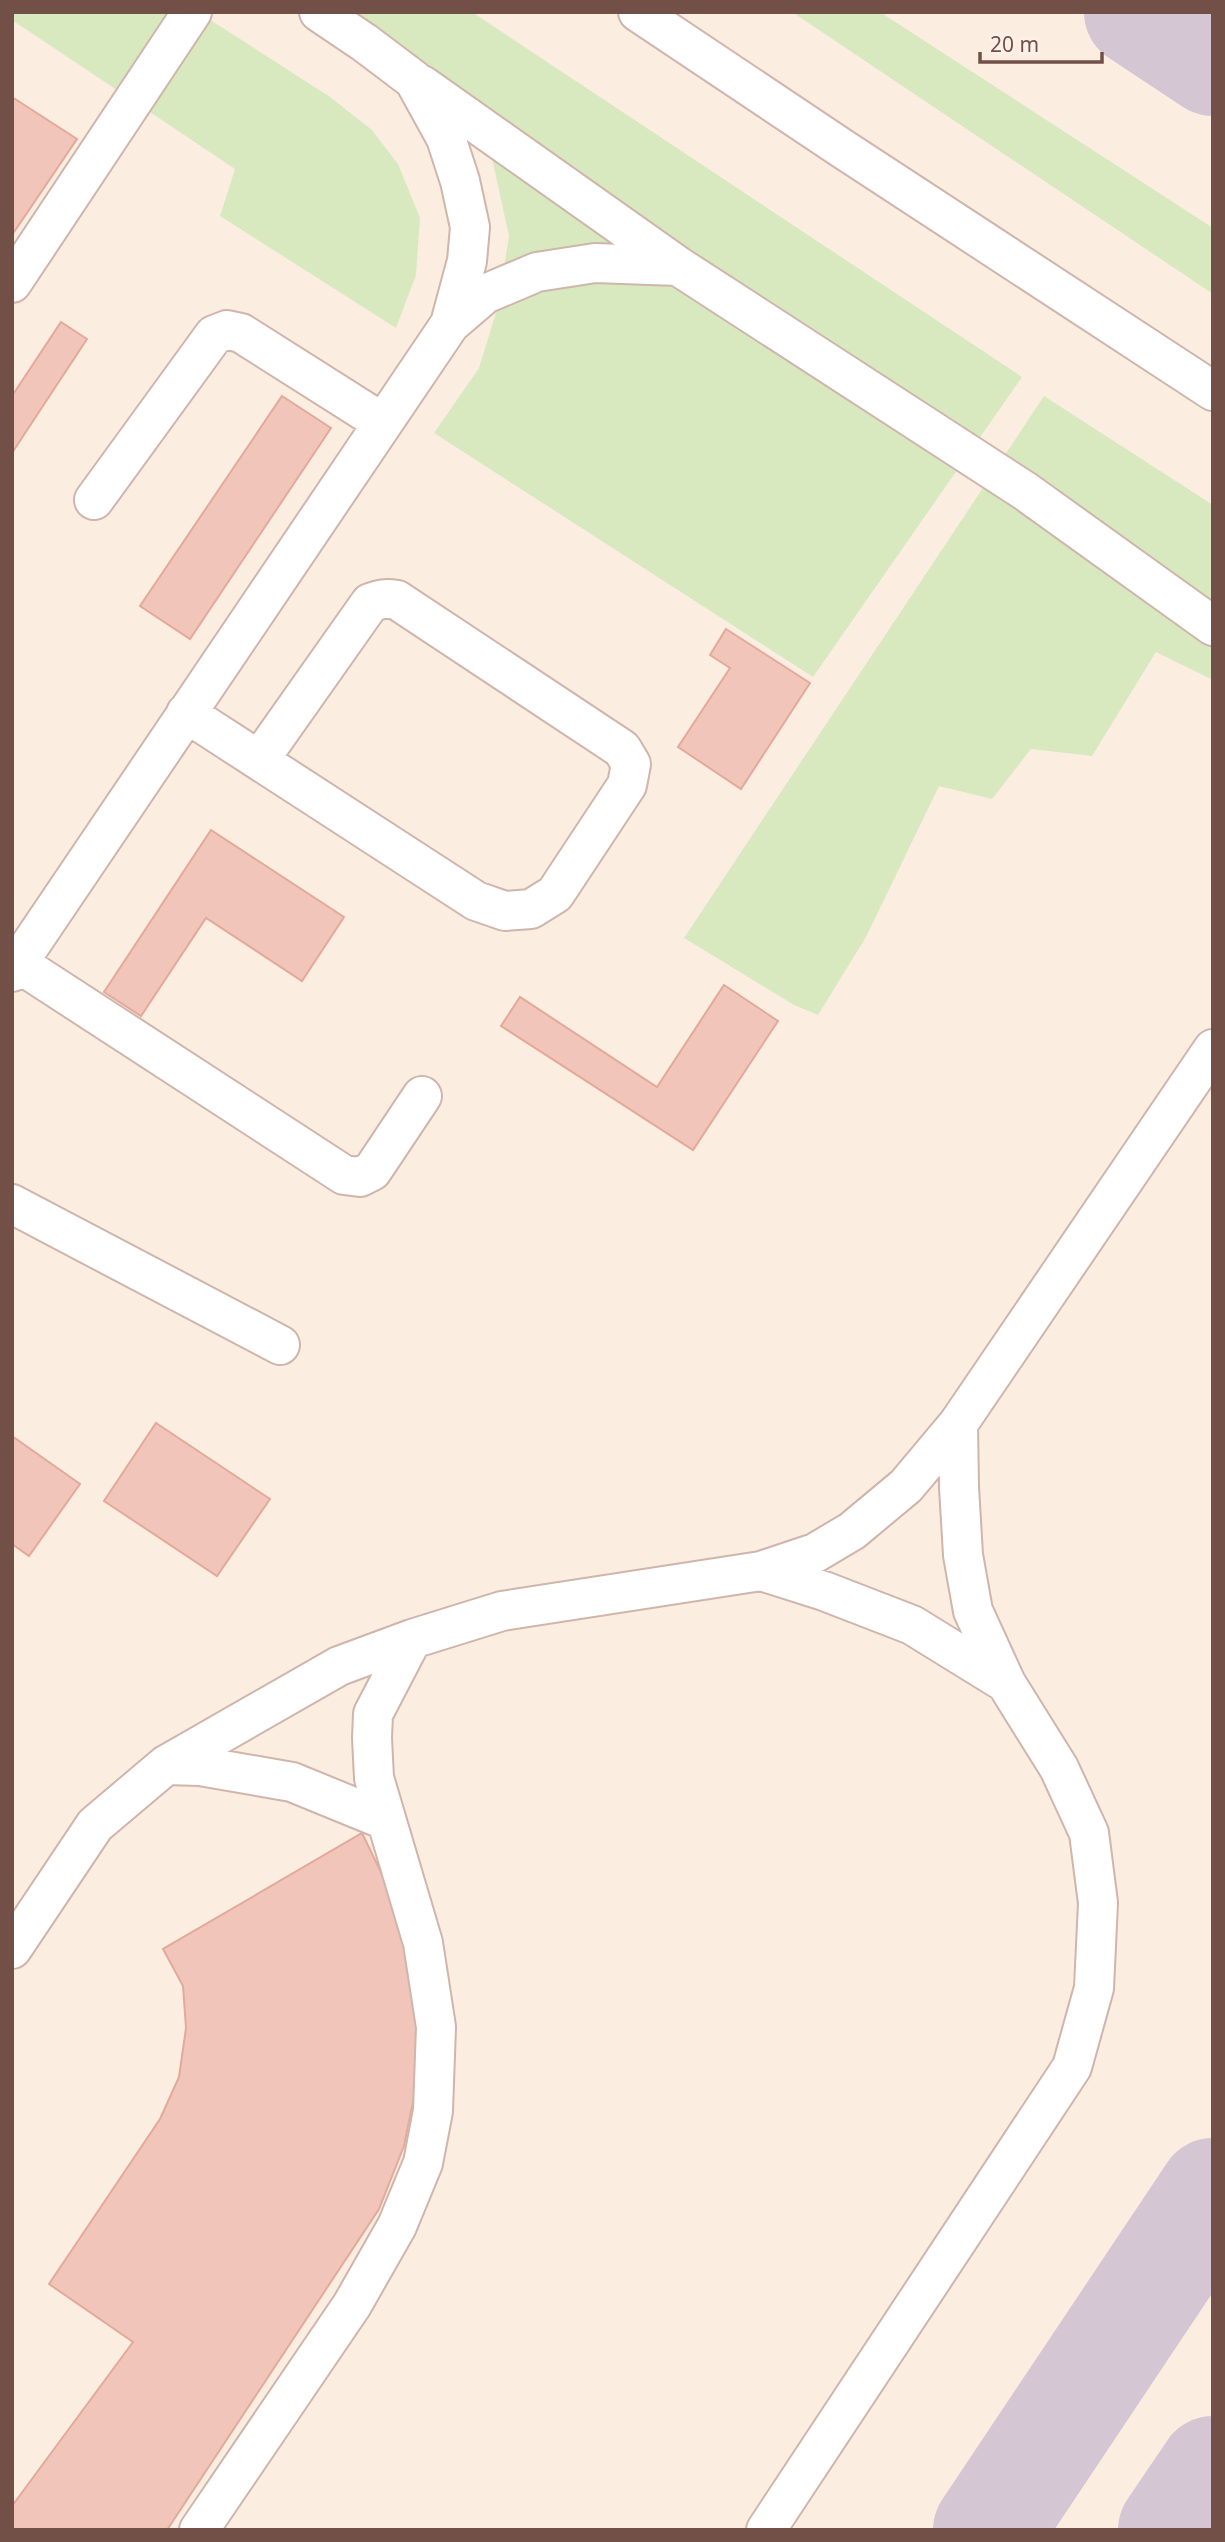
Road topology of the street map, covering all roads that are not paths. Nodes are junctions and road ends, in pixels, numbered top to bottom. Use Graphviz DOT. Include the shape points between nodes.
graph roads {
  1 [pos="192,12"];
  2 [pos="319,12"];
  3 [pos="638,12"];
  4 [pos="414,80"];
  5 [pos="678,266"];
  6 [pos="12,283"];
  7 [pos="450,324"];
  8 [pos="1213,391"];
  9 [pos="383,423"];
  10 [pos="94,500"];
  11 [pos="1213,626"];
  12 [pos="186,713"];
  13 [pos="260,760"];
  14 [pos="15,967"];
  15 [pos="1213,1049"];
  16 [pos="422,1096"];
  17 [pos="12,1204"];
  18 [pos="280,1345"];
  19 [pos="958,1424"];
  20 [pos="761,1571"];
  21 [pos="412,1639"];
  22 [pos="1006,1683"];
  23 [pos="166,1765"];
  24 [pos="385,1820"];
  25 [pos="12,1949"];
  26 [pos="199,2530"];
  27 [pos="766,2530"];
  1 -- 6 [label="lane"];
  2 -- 4 [label="lane"];
  3 -- 8 [label="lane"];
  4 -- 5 [label="lane"];
  4 -- 7 [label="lane" via="446,138 470,227 467,261"];
  5 -- 7 [label="lane" via="596,263 537,272 485,295"];
  5 -- 11 [label="lane" via="1025,491"];
  7 -- 9 [label="lane"];
  9 -- 10 [label="lane" via="240,333 227,330 214,335"];
  9 -- 12 [label="lane"];
  12 -- 13 [label="lane"];
  12 -- 14 [label="lane"];
  13 -- 13 [label="lane" via="476,901 505,911 531,909 555,894 627,785 631,764 622,749 397,600 388,599 370,603"];
  14 -- 16 [label="lane" via="344,1175 360,1177 372,1171"];
  15 -- 19 [label="lane"];
  17 -- 18 [label="lane"];
  19 -- 20 [label="lane" via="906,1486 852,1531 815,1553"];
  19 -- 22 [label="lane" via="963,1555 973,1611"];
  20 -- 21 [label="lane" via="502,1611"];
  20 -- 22 [label="lane" via="912,1625"];
  21 -- 23 [label="lane" via="339,1666"];
  21 -- 24 [label="lane" via="373,1714 374,1778"];
  22 -- 27 [label="lane" via="1059,1768 1089,1833 1098,1903 1094,1988 1072,2067"];
  23 -- 24 [label="lane" via="200,1766 292,1782"];
  23 -- 25 [label="lane" via="95,1825"];
  24 -- 26 [label="lane" via="423,1943 436,2027 433,2111 423,2162 397,2226 352,2305"];
}
